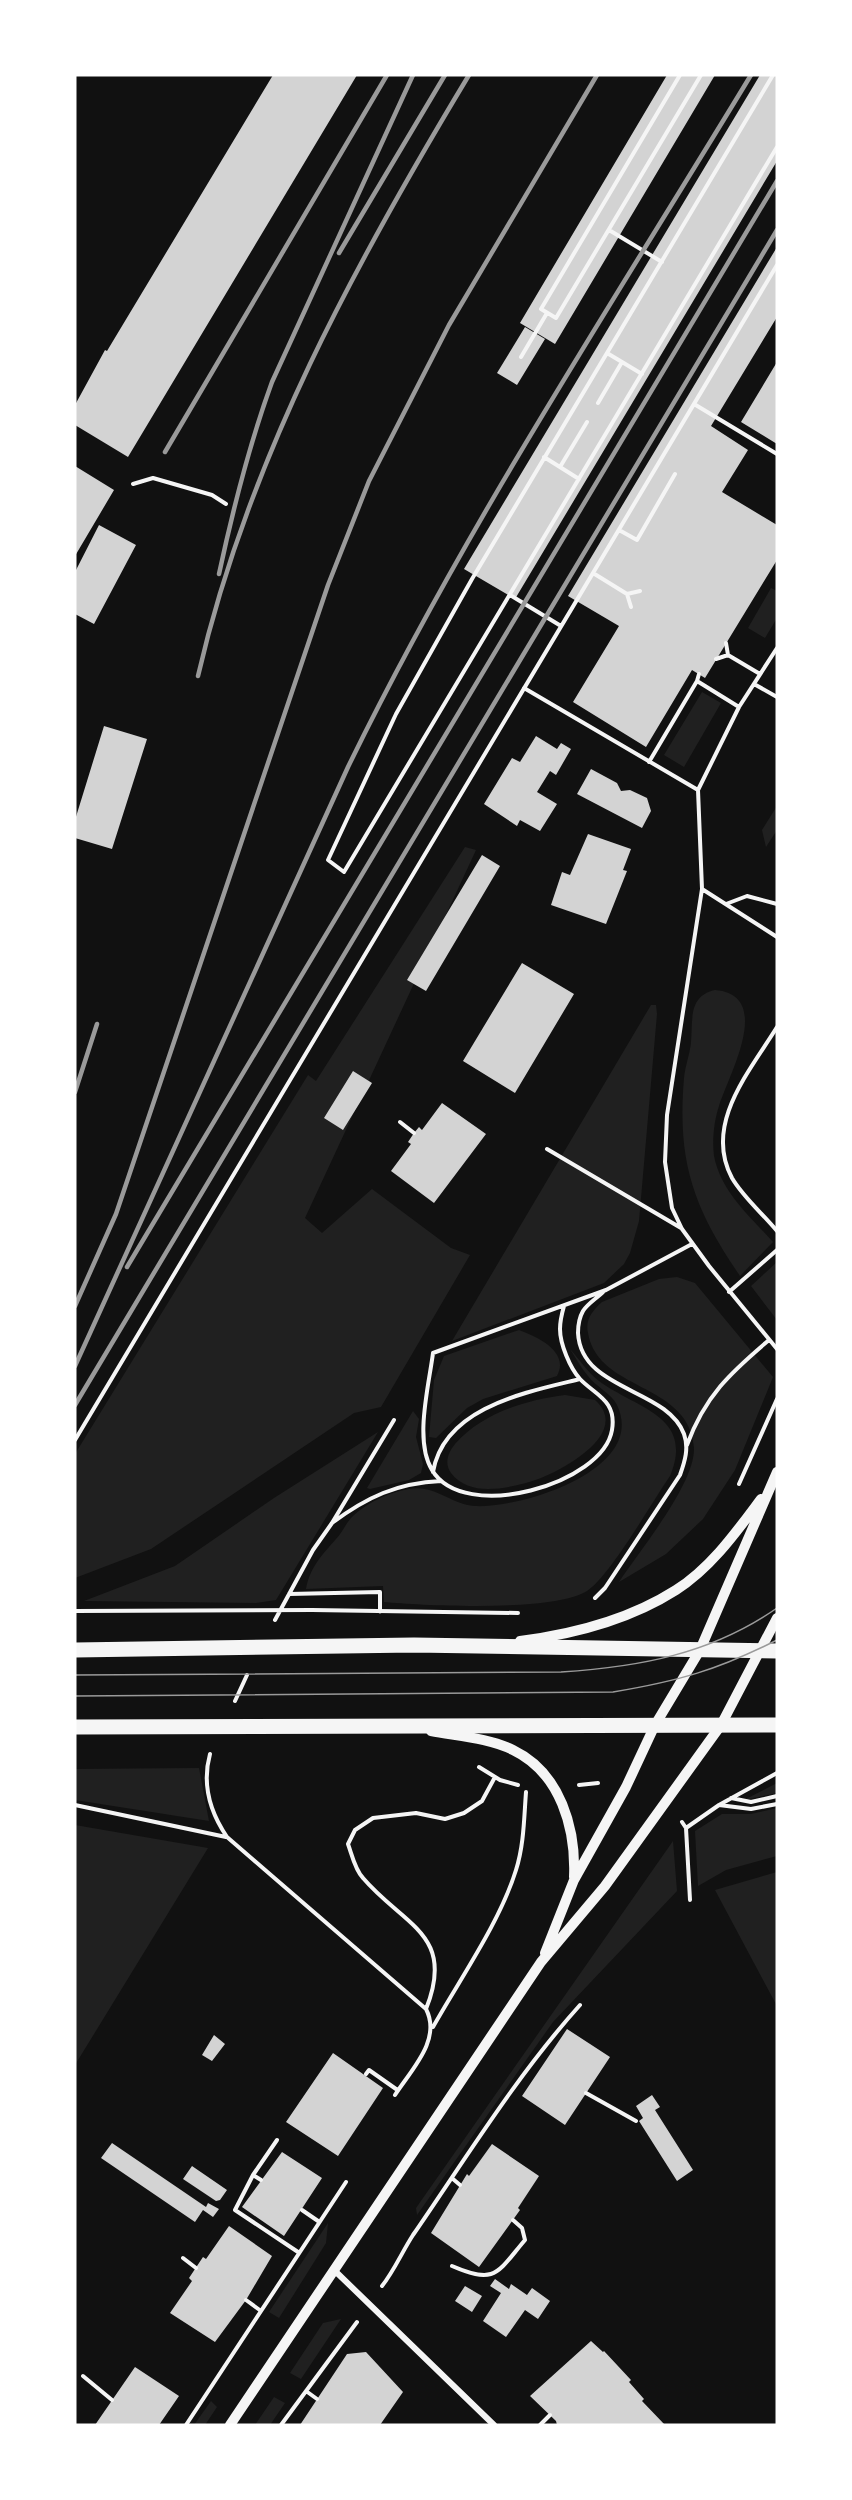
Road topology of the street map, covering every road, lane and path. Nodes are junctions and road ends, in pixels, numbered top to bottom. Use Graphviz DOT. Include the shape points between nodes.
graph roads {
  1 [pos="680,75"];
  2 [pos="701,75"];
  3 [pos="773,75"];
  4 [pos="777,147"];
  5 [pos="608,230"];
  6 [pos="662,262"];
  7 [pos="777,264"];
  8 [pos="547,313"];
  9 [pos="607,353"];
  10 [pos="521,357"];
  11 [pos="622,362"];
  12 [pos="642,374"];
  13 [pos="598,403"];
  14 [pos="694,404"];
  15 [pos="587,422"];
  16 [pos="777,454"];
  17 [pos="544,458"];
  18 [pos="560,467"];
  19 [pos="675,474"];
  20 [pos="579,478"];
  21 [pos="133,484"];
  22 [pos="226,504"];
  23 [pos="619,530"];
  24 [pos="593,573"];
  25 [pos="640,591"];
  26 [pos="627,594"];
  27 [pos="510,595"];
  28 [pos="631,607"];
  29 [pos="561,626"];
  30 [pos="726,643"];
  31 [pos="777,648"];
  32 [pos="728,655"];
  33 [pos="716,659"];
  34 [pos="699,674"];
  35 [pos="760,674"];
  36 [pos="697,681"];
  37 [pos="754,684"];
  38 [pos="524,688"];
  39 [pos="777,697"];
  40 [pos="739,707"];
  41 [pos="649,762"];
  42 [pos="698,790"];
  43 [pos="702,889"];
  44 [pos="725,904"];
  45 [pos="777,904"];
  46 [pos="777,937"];
  47 [pos="777,1027"];
  48 [pos="400,1122"];
  49 [pos="414,1134"];
  50 [pos="547,1149"];
  51 [pos="682,1229"];
  52 [pos="777,1231"];
  53 [pos="692,1244"];
  54 [pos="777,1250"];
  55 [pos="606,1290"];
  56 [pos="729,1292"];
  57 [pos="564,1306"];
  58 [pos="769,1340"];
  59 [pos="777,1349"];
  60 [pos="580,1379"];
  61 [pos="777,1399"];
  62 [pos="394,1420"];
  63 [pos="75,1440"];
  64 [pos="686,1445"];
  65 [pos="433,1472"];
  66 [pos="777,1472"];
  67 [pos="441,1481"];
  68 [pos="772,1484"];
  69 [pos="735,1491"];
  70 [pos="332,1523"];
  71 [pos="288,1594"];
  72 [pos="607,1595"];
  73 [pos="75,1611"];
  74 [pos="380,1612"];
  75 [pos="526,1613"];
  76 [pos="777,1618"];
  77 [pos="273,1624"];
  78 [pos="478,1646"];
  79 [pos="75,1650"];
  80 [pos="700,1650"];
  81 [pos="760,1650"];
  82 [pos="777,1651"];
  83 [pos="253,1665"];
  84 [pos="232,1706"];
  85 [pos="655,1725"];
  86 [pos="721,1725"];
  87 [pos="777,1725"];
  88 [pos="75,1727"];
  89 [pos="413,1727"];
  90 [pos="212,1746"];
  91 [pos="471,1763"];
  92 [pos="777,1773"];
  93 [pos="495,1777"];
  94 [pos="519,1785"];
  95 [pos="526,1786"];
  96 [pos="777,1796"];
  97 [pos="730,1798"];
  98 [pos="75,1804"];
  99 [pos="777,1804"];
  100 [pos="718,1805"];
  101 [pos="227,1837"];
  102 [pos="574,1880"];
  103 [pos="690,1900"];
  104 [pos="541,1962"];
  105 [pos="580,2005"];
  106 [pos="426,2009"];
  107 [pos="432,2028"];
  108 [pos="536,2062"];
  109 [pos="543,2065"];
  110 [pos="366,2074"];
  111 [pos="396,2089"];
  112 [pos="586,2093"];
  113 [pos="395,2095"];
  114 [pos="636,2121"];
  115 [pos="277,2140"];
  116 [pos="253,2175"];
  117 [pos="453,2179"];
  118 [pos="261,2180"];
  119 [pos="346,2182"];
  120 [pos="460,2185"];
  121 [pos="302,2210"];
  122 [pos="513,2220"];
  123 [pos="318,2221"];
  124 [pos="298,2252"];
  125 [pos="183,2258"];
  126 [pos="452,2266"];
  127 [pos="196,2268"];
  128 [pos="333,2269"];
  129 [pos="378,2292"];
  130 [pos="246,2300"];
  131 [pos="261,2311"];
  132 [pos="360,2318"];
  133 [pos="83,2376"];
  134 [pos="306,2391"];
  135 [pos="317,2399"];
  136 [pos="112,2400"];
  137 [pos="550,2415"];
  138 [pos="186,2425"];
  139 [pos="230,2425"];
  140 [pos="281,2425"];
  141 [pos="494,2425"];
  142 [pos="540,2425"];
  1 -- 8 [label="path" via="541,309"];
  2 -- 5 [label="path"];
  3 -- 6 [label="path"];
  4 -- 12 [label="path"];
  5 -- 6 [label="path"];
  5 -- 8 [label="path" via="556,318"];
  6 -- 9 [label="path"];
  7 -- 14 [label="path"];
  8 -- 10 [label="path"];
  9 -- 11 [label="path"];
  9 -- 17 [label="path"];
  11 -- 12 [label="path"];
  11 -- 13 [label="path"];
  12 -- 20 [label="path"];
  14 -- 16 [label="path"];
  14 -- 23 [label="path"];
  15 -- 18 [label="path"];
  17 -- 18 [label="path"];
  17 -- 27 [label="path" via="396,714 328,860 344,872"];
  18 -- 20 [label="path"];
  19 -- 23 [label="path" via="637,540"];
  20 -- 27 [label="path"];
  21 -- 22 [label="path" via="153,478 212,495"];
  23 -- 24 [label="path"];
  24 -- 26 [label="path"];
  24 -- 29 [label="path"];
  25 -- 26 [label="path"];
  26 -- 28 [label="path"];
  27 -- 29 [label="path"];
  29 -- 38 [label="path"];
  30 -- 32 [label="path"];
  31 -- 35 [label="path"];
  32 -- 33 [label="path"];
  32 -- 35 [label="path"];
  34 -- 36 [label="path"];
  35 -- 37 [label="path"];
  36 -- 40 [label="path"];
  36 -- 41 [label="path"];
  37 -- 39 [label="path"];
  37 -- 40 [label="path"];
  38 -- 41 [label="path"];
  38 -- 63 [label="path"];
  40 -- 42 [label="path"];
  41 -- 42 [label="path"];
  42 -- 43 [label="path"];
  43 -- 44 [label="path"];
  43 -- 51 [label="path" via="667,1115 665,1162 672,1208"];
  44 -- 45 [label="path" via="747,897"];
  44 -- 46 [label="path"];
  47 -- 52 [label="path" via="731,1104 723,1125 722,1144 733,1179"];
  48 -- 49 [label="path"];
  50 -- 51 [label="path"];
  51 -- 53 [label="path"];
  53 -- 55 [label="path"];
  53 -- 56 [label="path"];
  54 -- 56 [label="path"];
  55 -- 57 [label="path"];
  55 -- 64 [label="path" via="583,1311 578,1325 579,1342 589,1362 669,1413 678,1423"];
  56 -- 58 [label="path"];
  57 -- 60 [label="path" via="560,1329"];
  57 -- 65 [label="path" via="434,1353 423,1429"];
  58 -- 59 [label="path"];
  58 -- 64 [label="path" via="711,1395"];
  60 -- 65 [label="path" via="500,1401 481,1412 464,1423 440,1449"];
  60 -- 67 [label="path" via="598,1392 610,1409 612,1430 603,1450 586,1465 558,1480 504,1497 452,1490"];
  61 -- 69 [label="path"];
  62 -- 70 [label="path"];
  64 -- 72 [label="path" via="680,1475 605,1588 588,1604"];
  65 -- 67 [label="path"];
  66 -- 68 [label="street"];
  67 -- 70 [label="path" via="380,1493"];
  68 -- 78 [label="street" via="733,1537 677,1590 604,1624 556,1637"];
  68 -- 80 [label="street"];
  70 -- 71 [label="path"];
  71 -- 74 [label="path" via="380,1592"];
  71 -- 77 [label="path"];
  73 -- 74 [label="path"];
  74 -- 75 [label="path"];
  76 -- 81 [label="street"];
  78 -- 79 [label="main road"];
  78 -- 80 [label="main road"];
  80 -- 81 [label="main road"];
  80 -- 85 [label="street"];
  81 -- 82 [label="main road"];
  81 -- 86 [label="street"];
  83 -- 84 [label="path"];
  85 -- 86 [label="main road"];
  85 -- 89 [label="main road"];
  85 -- 102 [label="street" via="626,1787"];
  86 -- 87 [label="main road"];
  86 -- 104 [label="street" via="605,1886"];
  88 -- 89 [label="main road"];
  89 -- 102 [label="street" via="503,1746 537,1768 552,1785 569,1821 574,1842"];
  90 -- 101 [label="path" via="206,1771 210,1798 215,1820"];
  91 -- 93 [label="path"];
  92 -- 97 [label="path"];
  93 -- 94 [label="path"];
  93 -- 106 [label="path" via="482,1801 464,1813 445,1819 416,1813 373,1818 355,1830 348,1844 361,1876 429,1942 437,1977"];
  95 -- 107 [label="path" via="523,1838 507,1896"];
  96 -- 97 [label="path" via="751,1802"];
  97 -- 100 [label="path"];
  98 -- 101 [label="path"];
  99 -- 100 [label="path" via="751,1809"];
  100 -- 103 [label="path" via="685,1825"];
  101 -- 106 [label="path"];
  102 -- 104 [label="street"];
  104 -- 128 [label="street"];
  105 -- 108 [label="path"];
  106 -- 107 [label="path"];
  107 -- 113 [label="path" via="430,2041"];
  108 -- 109 [label="path"];
  108 -- 117 [label="path"];
  110 -- 111 [label="path" via="369,2070"];
  112 -- 114 [label="path"];
  115 -- 116 [label="path"];
  116 -- 118 [label="path"];
  116 -- 124 [label="path" via="235,2210"];
  117 -- 120 [label="path"];
  117 -- 129 [label="path"];
  119 -- 123 [label="path"];
  121 -- 123 [label="path"];
  122 -- 126 [label="path" via="522,2228 525,2240 497,2273 483,2277"];
  123 -- 124 [label="path"];
  124 -- 131 [label="path"];
  125 -- 127 [label="path"];
  128 -- 139 [label="street"];
  128 -- 141 [label="street"];
  130 -- 131 [label="path"];
  131 -- 138 [label="path"];
  132 -- 134 [label="path"];
  133 -- 136 [label="path"];
  134 -- 135 [label="path"];
  134 -- 140 [label="path"];
  137 -- 142 [label="path"];
}
